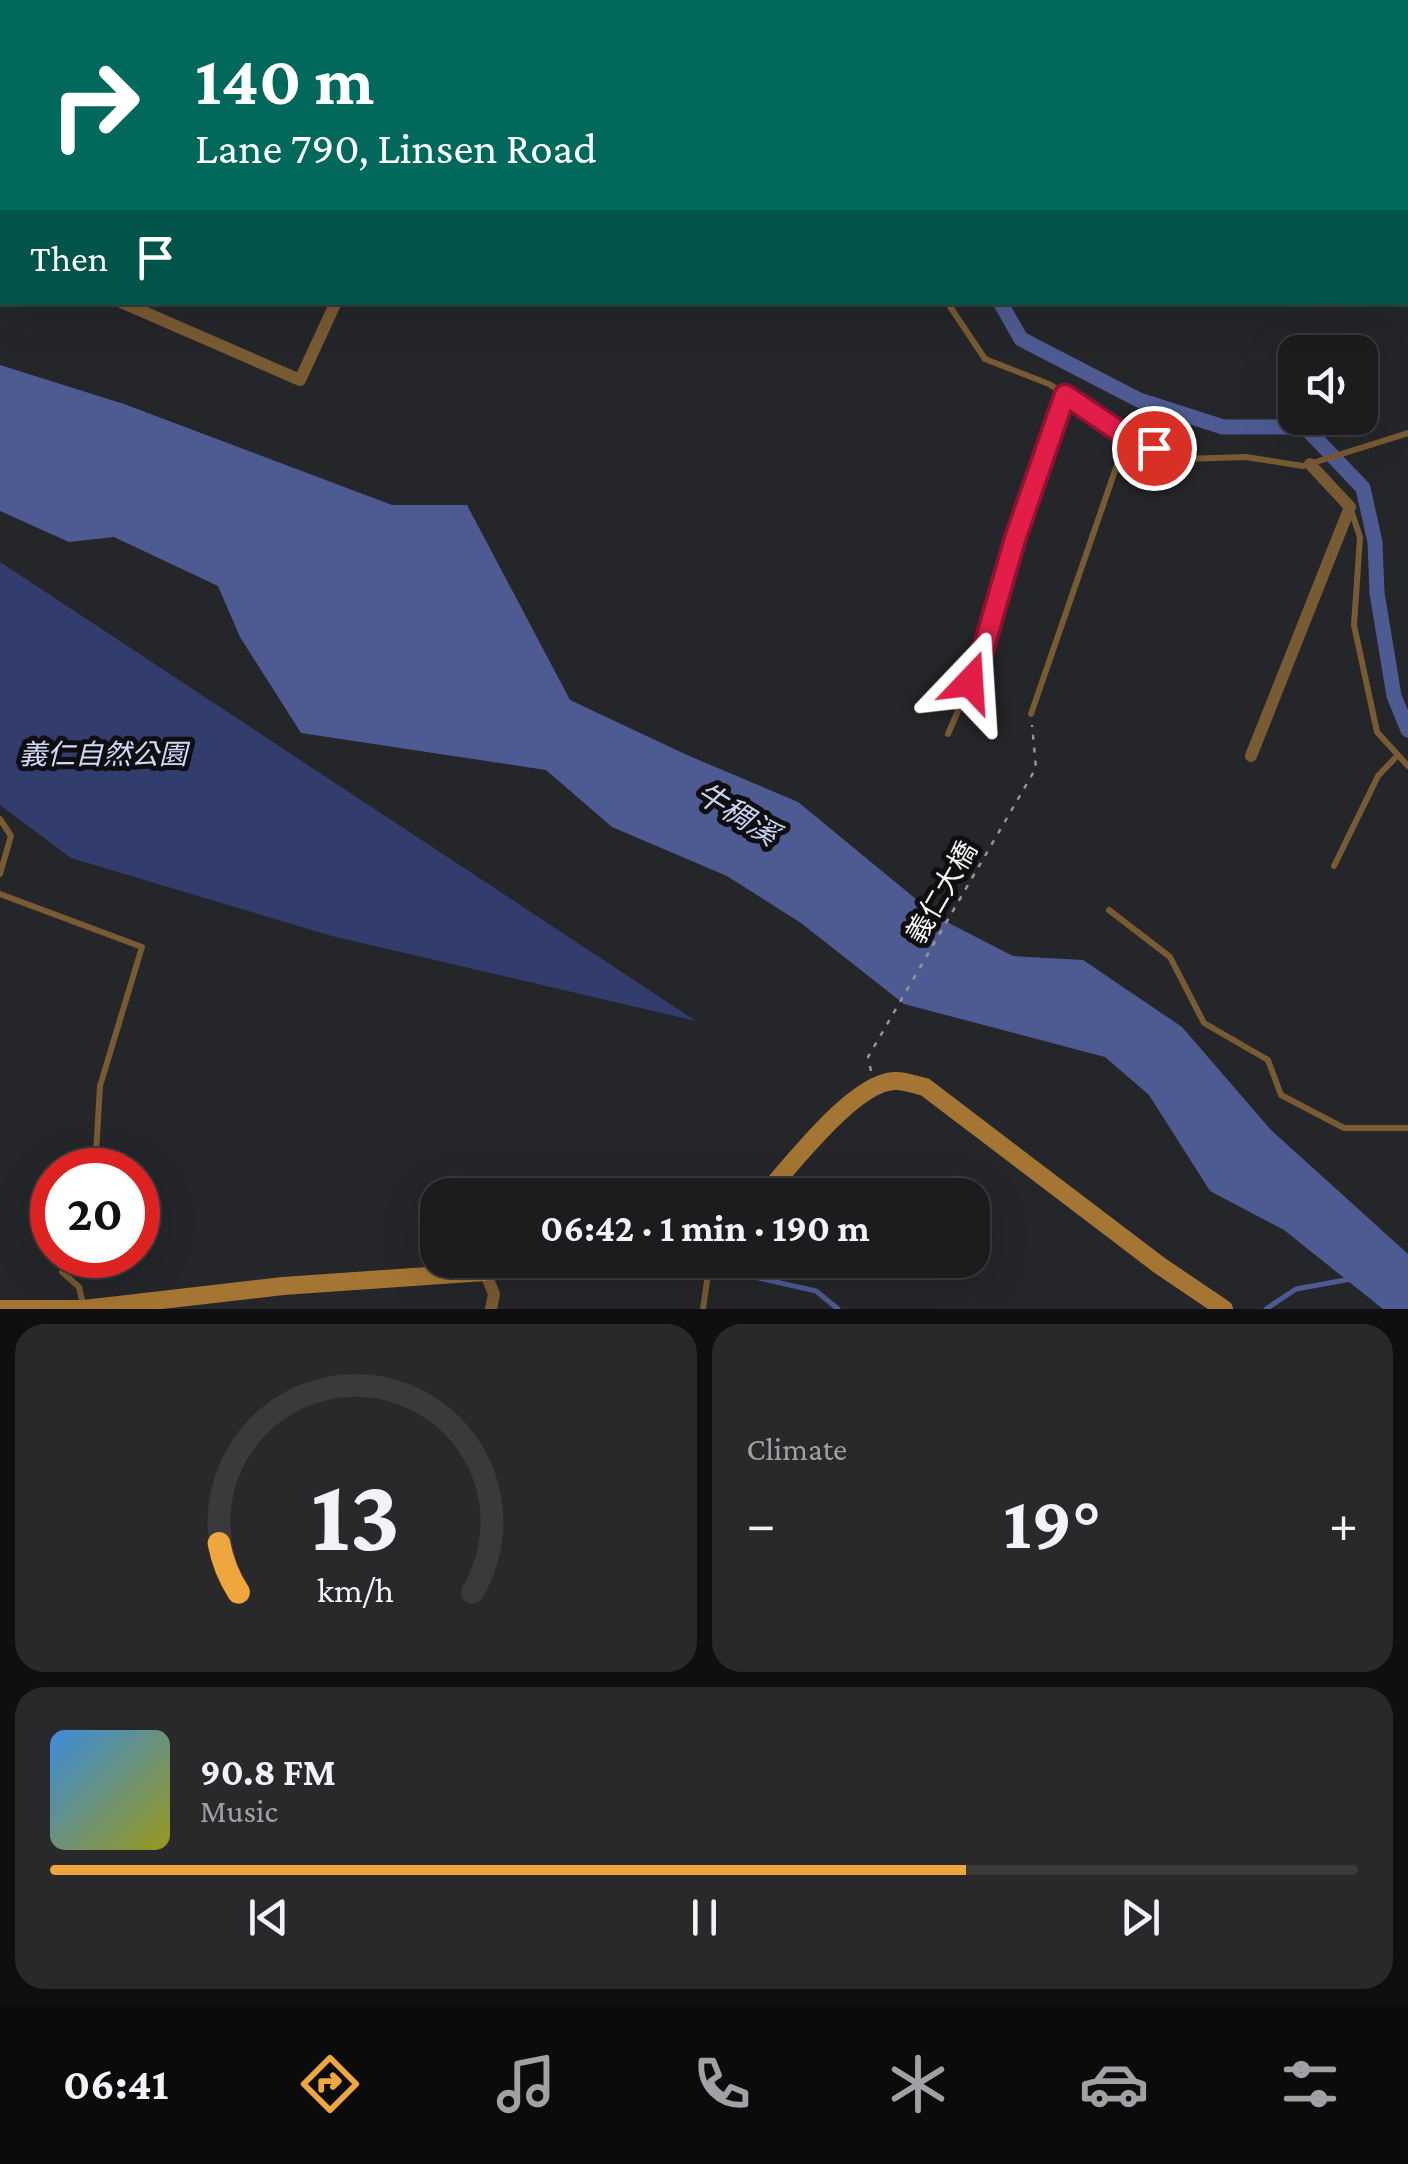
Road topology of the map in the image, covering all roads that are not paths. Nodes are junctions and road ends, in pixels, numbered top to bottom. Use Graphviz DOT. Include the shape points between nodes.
graph roads {
  1 [pos="129,305"];
  2 [pos="335,305"];
  3 [pos="950,305"];
  4 [pos="1065,395"];
  5 [pos="1408,433"];
  6 [pos="1126,436"];
  7 [pos="1310,464"];
  8 [pos="1350,507"];
  9 [pos="1031,714"];
  10 [pos="948,734"];
  11 [pos="1398,755"];
  12 [pos="1251,756"];
  13 [pos="1408,766"];
  14 [pos="0,819"];
  15 [pos="1334,866"];
  16 [pos="0,874"];
  17 [pos="0,894"];
  18 [pos="1110,910"];
  19 [pos="1408,1128"];
  20 [pos="96,1148"];
  21 [pos="780,1178"];
  22 [pos="420,1277"];
  23 [pos="69,1278"];
  24 [pos="487,1278"];
  25 [pos="707,1278"];
  26 [pos="0,1308"];
  27 [pos="84,1309"];
  28 [pos="490,1309"];
  29 [pos="703,1309"];
  30 [pos="1224,1309"];
  1 -- 2 [label="street" via="300,380"];
  3 -- 4 [label="lane" via="985,359"];
  4 -- 6 [label="lane"];
  4 -- 10 [label="lane" via="981,657"];
  5 -- 7 [label="lane"];
  6 -- 7 [label="lane" via="1182,460"];
  6 -- 9 [label="lane"];
  7 -- 8 [label="street"];
  8 -- 11 [label="lane" via="1360,538 1354,625 1377,732"];
  8 -- 12 [label="street"];
  11 -- 13 [label="lane"];
  11 -- 15 [label="lane" via="1378,776"];
  14 -- 16 [label="lane" via="11,836"];
  17 -- 20 [label="lane" via="142,947 100,1086"];
  18 -- 19 [label="lane" via="1170,957 1204,1022 1268,1060 1280,1095 1344,1128"];
  21 -- 30 [label="street" via="853,1100 894,1081 926,1087"];
  22 -- 27 [label="street"];
  23 -- 27 [label="lane" via="79,1287"];
  24 -- 28 [label="street" via="494,1294"];
  25 -- 29 [label="lane"];
  26 -- 27 [label="street"];
}
